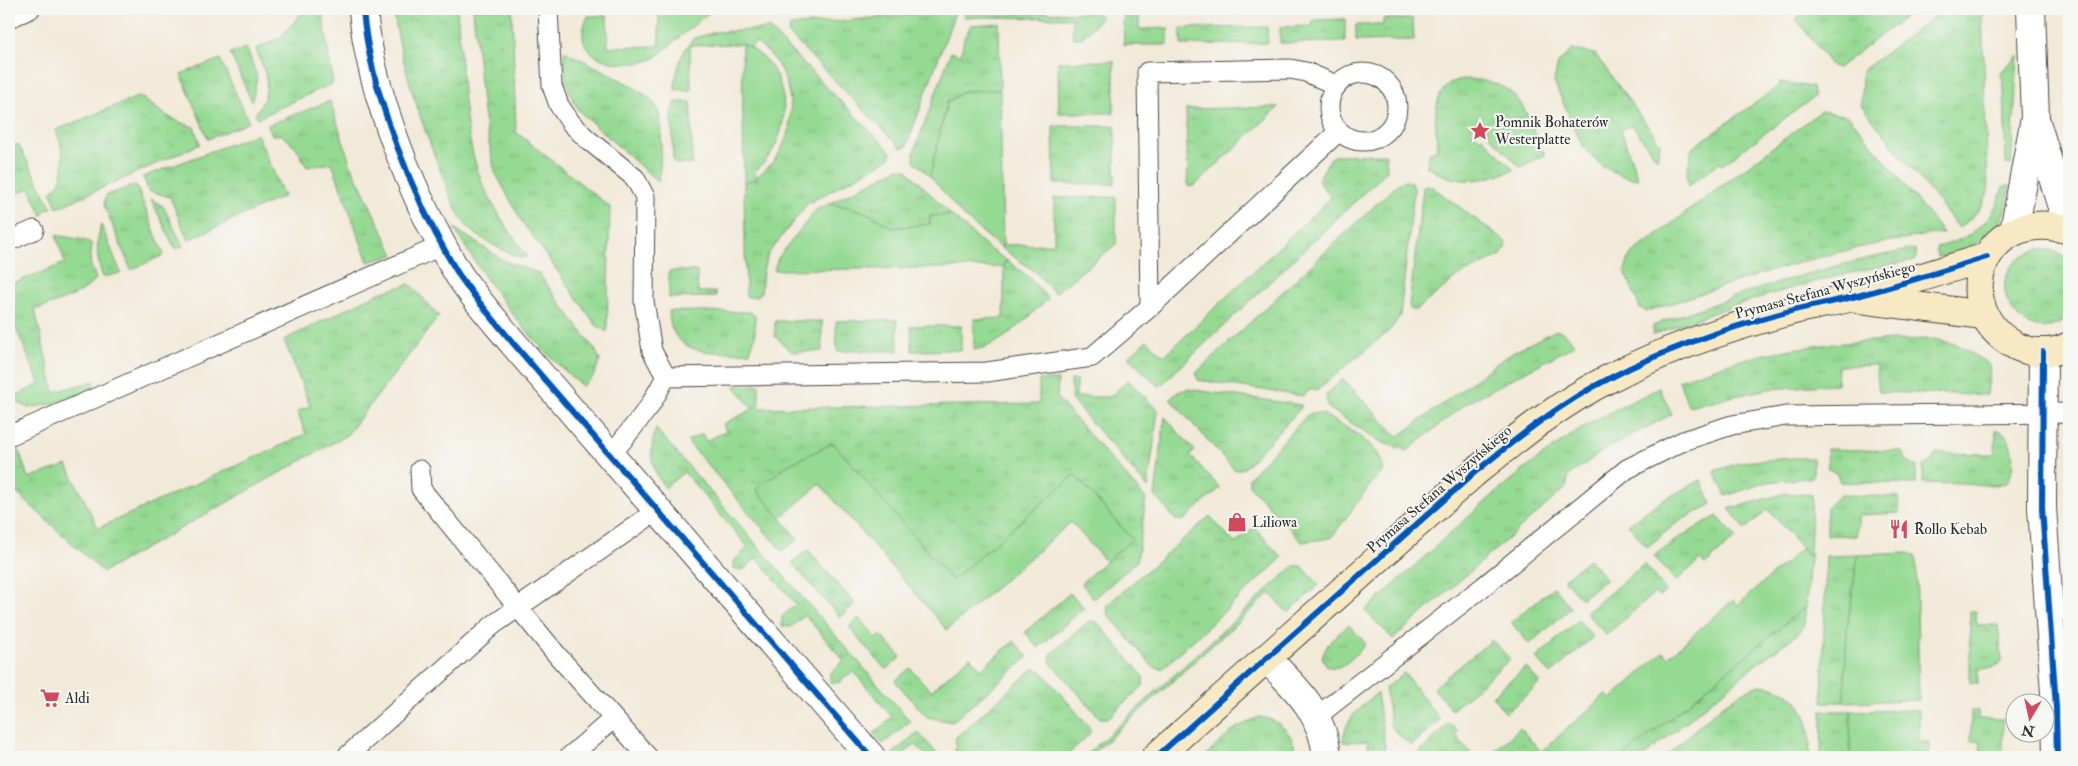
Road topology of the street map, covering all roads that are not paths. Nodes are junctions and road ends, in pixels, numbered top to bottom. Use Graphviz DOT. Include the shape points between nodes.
graph roads {
  1 [pos="30,9"];
  2 [pos="363,9"];
  3 [pos="548,9"];
  4 [pos="2032,9"];
  5 [pos="9,18"];
  6 [pos="1336,85"];
  7 [pos="2035,118"];
  8 [pos="1338,132"];
  9 [pos="34,230"];
  10 [pos="2069,230"];
  11 [pos="2014,231"];
  12 [pos="9,241"];
  13 [pos="443,246"];
  14 [pos="1987,257"];
  15 [pos="1849,298"];
  16 [pos="1150,307"];
  17 [pos="1984,315"];
  18 [pos="2069,346"];
  19 [pos="2043,352"];
  20 [pos="666,377"];
  21 [pos="2041,412"];
  22 [pos="2069,413"];
  23 [pos="9,430"];
  24 [pos="611,455"];
  25 [pos="420,470"];
  26 [pos="658,510"];
  27 [pos="520,608"];
  28 [pos="2059,609"];
  29 [pos="1266,658"];
  30 [pos="1316,717"];
  31 [pos="613,719"];
  32 [pos="346,757"];
  33 [pos="568,757"];
  34 [pos="648,757"];
  35 [pos="872,757"];
  36 [pos="1156,757"];
  37 [pos="1326,757"];
  38 [pos="2056,757"];
  1 -- 5 [label="lane"];
  2 -- 13 [label="street" via="382,100 399,148"];
  3 -- 20 [label="lane" via="552,86 559,105 586,138 635,178 644,197 644,301 652,351"];
  4 -- 7 [label="street"];
  6 -- 8 [label="lane" via="1328,103 1328,114"];
  6 -- 8 [label="lane" via="1344,77 1366,72 1386,81 1397,100 1394,122 1379,138 1358,141"];
  6 -- 16 [label="lane" via="1290,69 1147,72"];
  7 -- 10 [label="street"];
  7 -- 11 [label="street"];
  8 -- 16 [label="lane"];
  9 -- 12 [label="lane"];
  10 -- 11 [label="street" via="2051,225 2032,225"];
  11 -- 14 [label="street"];
  13 -- 23 [label="lane" via="11,435"];
  13 -- 24 [label="street" via="481,305"];
  14 -- 15 [label="street, Prymasa Stefana Wyszyńskiego"];
  14 -- 17 [label="street" via="1979,286"];
  15 -- 17 [label="street, Prymasa Stefana Wyszyńskiego"];
  15 -- 29 [label="street, Prymasa Stefana Wyszyńskiego" via="1776,315 1696,340 1608,378 1563,405 1474,473"];
  16 -- 20 [label="lane" via="1092,356 1064,361 987,372"];
  17 -- 19 [label="street" via="2008,342 2025,350"];
  18 -- 19 [label="street"];
  19 -- 21 [label="street"];
  20 -- 24 [label="lane" via="650,407"];
  21 -- 22 [label="lane"];
  21 -- 28 [label="street" via="2042,508"];
  21 -- 30 [label="lane" via="1786,416 1732,424 1683,441 1628,469"];
  24 -- 26 [label="street"];
  25 -- 27 [label="lane" via="421,489"];
  26 -- 27 [label="lane"];
  26 -- 35 [label="street"];
  27 -- 31 [label="lane" via="556,655"];
  27 -- 32 [label="lane" via="493,625"];
  28 -- 38 [label="street"];
  29 -- 30 [label="street" via="1298,690"];
  29 -- 36 [label="street, Prymasa Stefana Wyszyńskiego"];
  30 -- 37 [label="street" via="1325,738"];
  31 -- 33 [label="lane"];
  31 -- 34 [label="lane"];
}
